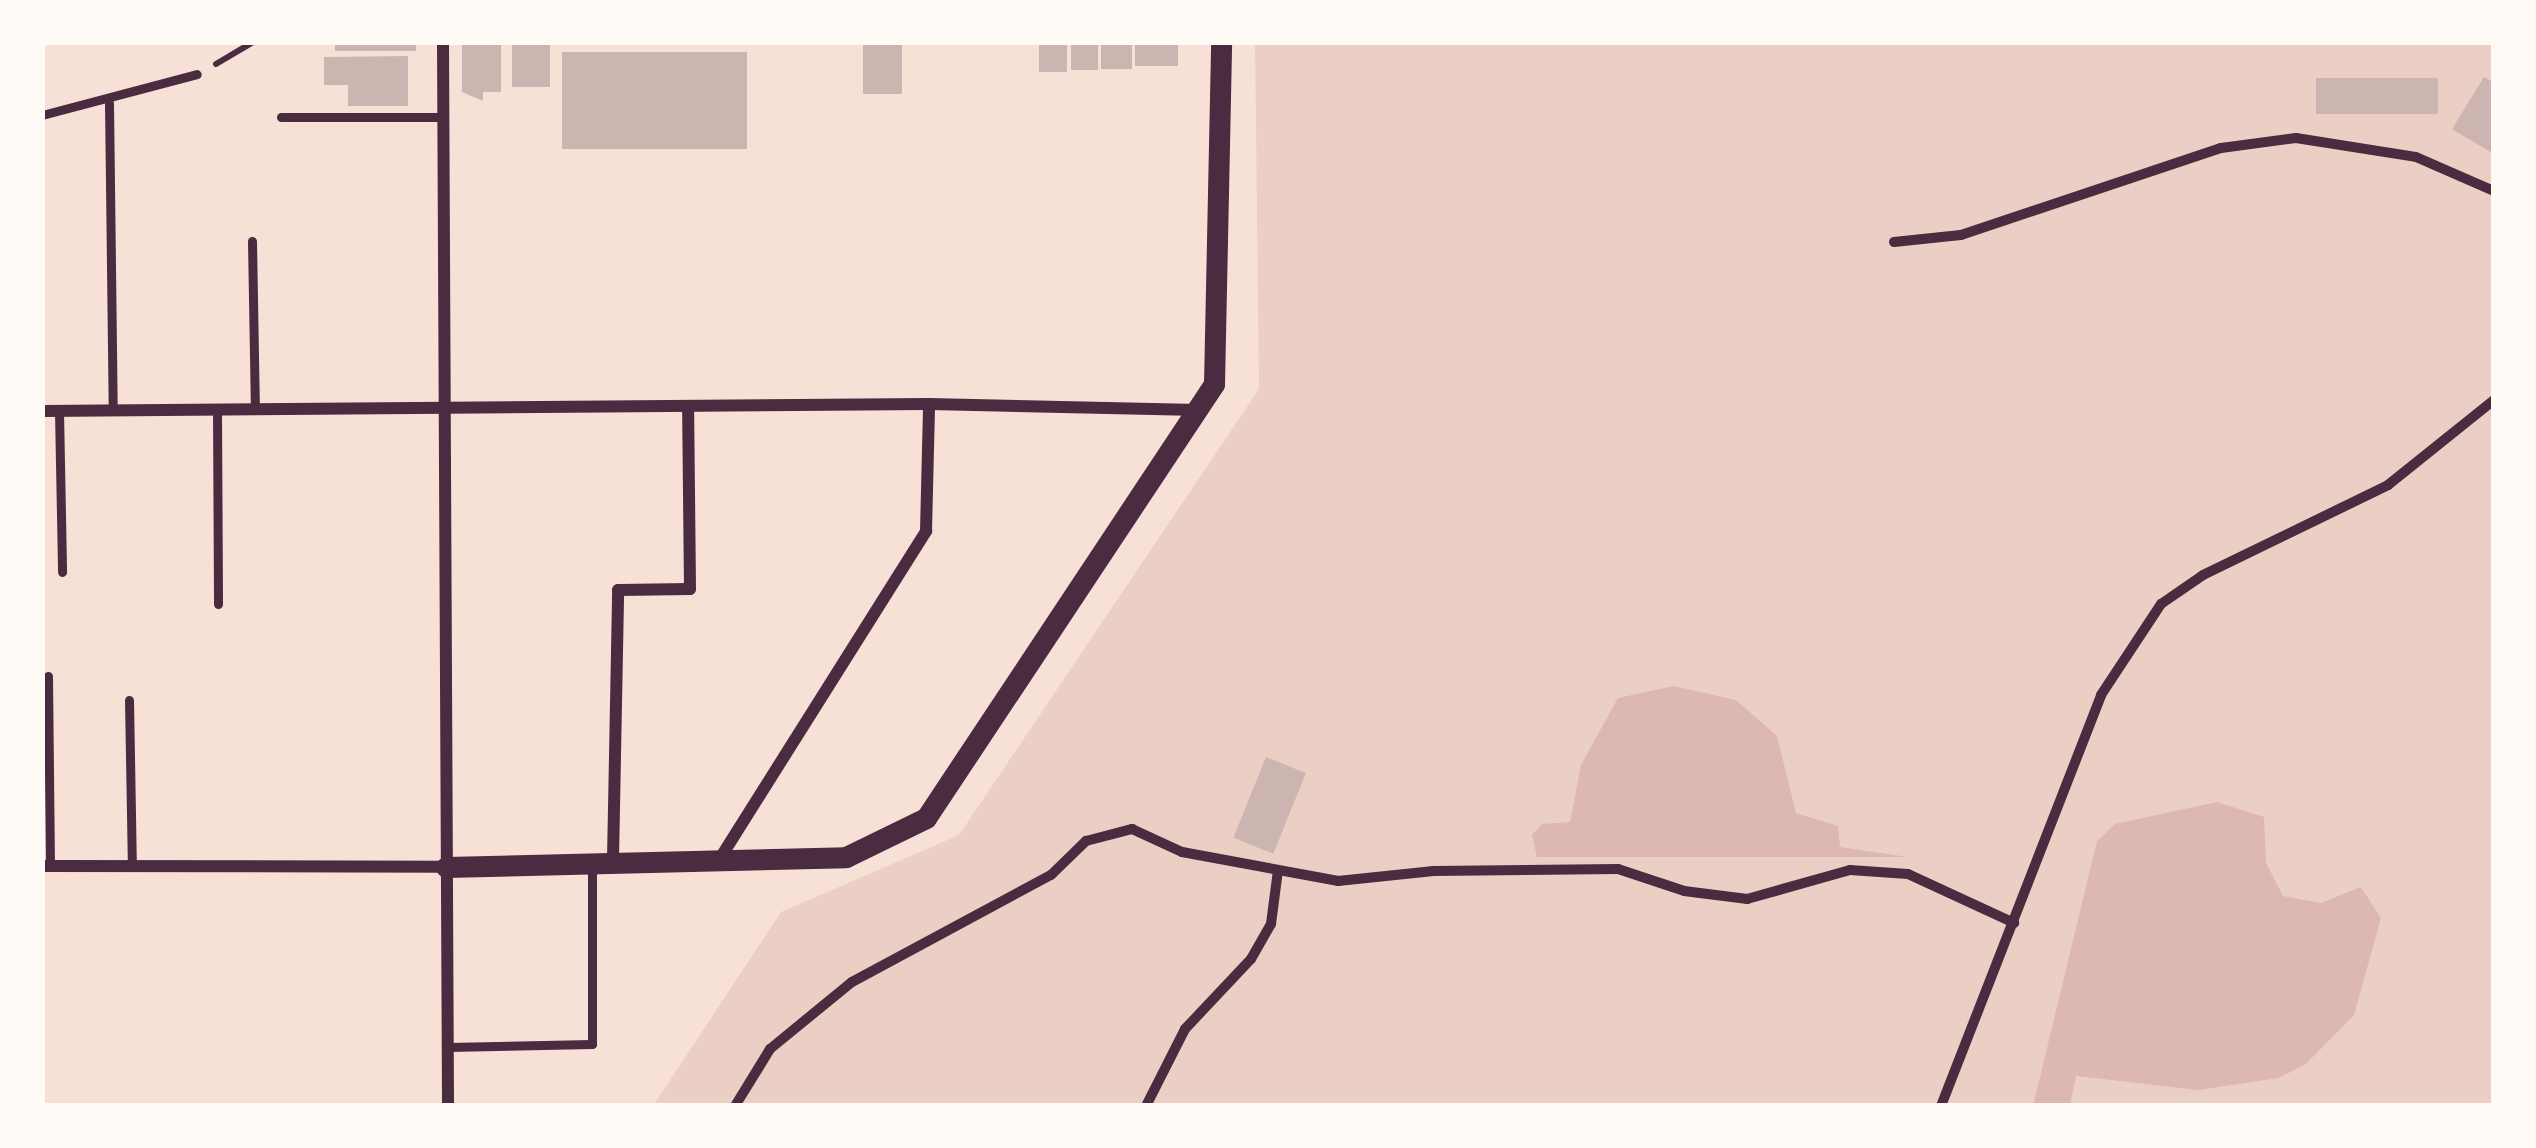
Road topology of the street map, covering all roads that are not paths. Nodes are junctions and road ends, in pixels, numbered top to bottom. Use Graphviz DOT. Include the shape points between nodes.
graph roads {
  1 [pos="443,42"];
  2 [pos="1221,42"];
  3 [pos="197,74"];
  4 [pos="109,103"];
  5 [pos="42,115"];
  6 [pos="281,117"];
  7 [pos="442,117"];
  8 [pos="2494,191"];
  9 [pos="252,241"];
  10 [pos="1894,242"];
  11 [pos="2494,400"];
  12 [pos="929,404"];
  13 [pos="688,407"];
  14 [pos="255,408"];
  15 [pos="217,409"];
  16 [pos="113,410"];
  17 [pos="42,411"];
  18 [pos="59,411"];
  19 [pos="1203,411"];
  20 [pos="443,412"];
  21 [pos="62,572"];
  22 [pos="218,604"];
  23 [pos="48,676"];
  24 [pos="129,700"];
  25 [pos="603,860"];
  26 [pos="718,861"];
  27 [pos="46,866"];
  28 [pos="132,867"];
  29 [pos="446,867"];
  30 [pos="1278,869"];
  31 [pos="2014,923"];
  32 [pos="448,1047"];
  33 [pos="448,1106"];
  34 [pos="735,1106"];
  35 [pos="1146,1106"];
  36 [pos="1941,1106"];
  1 -- 7 [label="street"];
  2 -- 19 [label="street" via="1220,307 1214,384"];
  3 -- 4 [label="lane"];
  4 -- 5 [label="lane"];
  4 -- 16 [label="lane"];
  6 -- 7 [label="lane"];
  7 -- 20 [label="street"];
  8 -- 10 [label="street" via="2416,157 2296,138 2222,148 1961,235"];
  9 -- 14 [label="lane"];
  11 -- 31 [label="street" via="2388,485 2203,575 2162,604 2119,659"];
  12 -- 13 [label="street"];
  12 -- 19 [label="street"];
  12 -- 26 [label="street" via="926,531"];
  13 -- 20 [label="street"];
  13 -- 25 [label="street" via="690,590 618,590"];
  14 -- 15 [label="street"];
  14 -- 20 [label="street"];
  15 -- 16 [label="street"];
  15 -- 22 [label="lane"];
  16 -- 18 [label="street"];
  17 -- 18 [label="street"];
  18 -- 21 [label="lane"];
  19 -- 26 [label="street" via="926,818 846,857"];
  20 -- 29 [label="street"];
  23 -- 27 [label="lane"];
  24 -- 28 [label="lane"];
  25 -- 26 [label="street"];
  25 -- 29 [label="street"];
  25 -- 32 [label="lane" via="592,1045"];
  27 -- 28 [label="street"];
  28 -- 29 [label="street"];
  29 -- 32 [label="street"];
  30 -- 31 [label="street" via="1338,881 1618,869 1684,891 1747,899 1850,870 1888,873"];
  30 -- 34 [label="street" via="1181,852 1132,829 1086,842 1051,875 852,982 770,1049"];
  30 -- 35 [label="street" via="1271,924 1251,959 1185,1029"];
  31 -- 36 [label="street"];
  32 -- 33 [label="street"];
}
